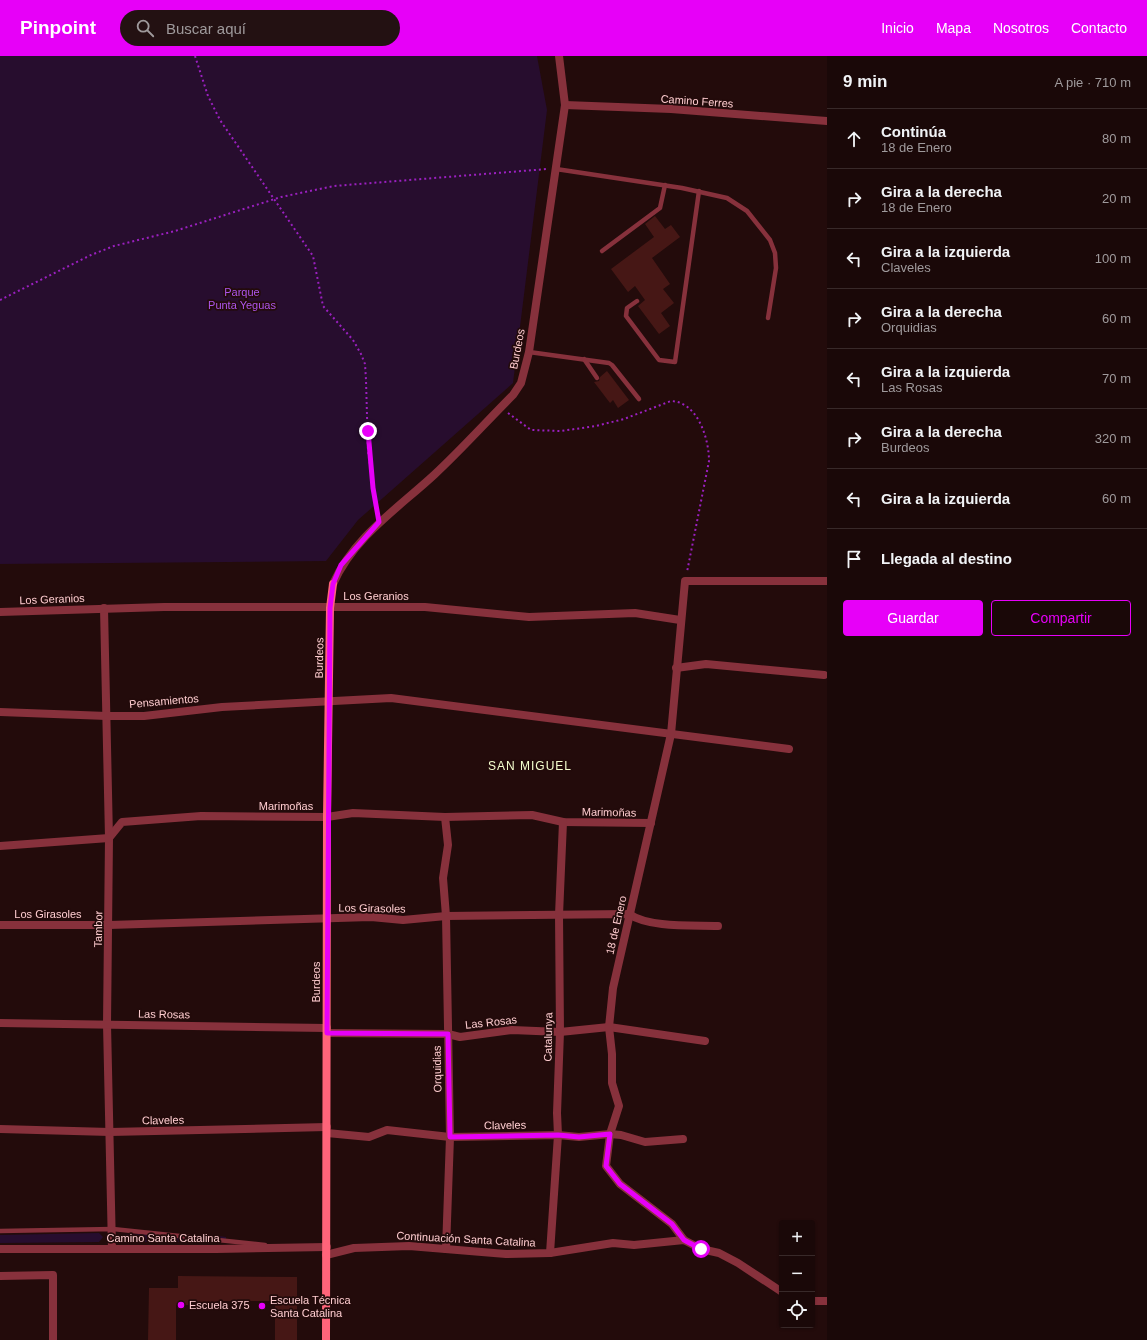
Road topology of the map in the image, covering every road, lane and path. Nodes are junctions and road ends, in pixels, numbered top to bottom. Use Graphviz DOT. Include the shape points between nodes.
graph roads {
  1 [pos="195,56"];
  2 [pos="559,56"];
  3 [pos="565,104"];
  4 [pos="827,121"];
  5 [pos="556,169"];
  6 [pos="665,184"];
  7 [pos="699,191"];
  8 [pos="274,200"];
  9 [pos="602,251"];
  10 [pos="0,300"];
  11 [pos="637,301"];
  12 [pos="768,318"];
  13 [pos="529,352"];
  14 [pos="584,360"];
  15 [pos="597,378"];
  16 [pos="638,399"];
  17 [pos="501,407"];
  18 [pos="379,522"];
  19 [pos="685,581"];
  20 [pos="827,581"];
  21 [pos="104,608"];
  22 [pos="330,608"];
  23 [pos="0,612"];
  24 [pos="680,620"];
  25 [pos="676,668"];
  26 [pos="824,675"];
  27 [pos="329,702"];
  28 [pos="0,712"];
  29 [pos="107,716"];
  30 [pos="671,734"];
  31 [pos="789,749"];
  32 [pos="327,817"];
  33 [pos="445,817"];
  34 [pos="563,822"];
  35 [pos="651,823"];
  36 [pos="109,838"];
  37 [pos="0,846"];
  38 [pos="629,914"];
  39 [pos="559,915"];
  40 [pos="446,916"];
  41 [pos="327,918"];
  42 [pos="109,924"];
  43 [pos="0,925"];
  44 [pos="718,926"];
  45 [pos="0,1023"];
  46 [pos="107,1024"];
  47 [pos="609,1027"];
  48 [pos="327,1030"];
  49 [pos="560,1032"];
  50 [pos="448,1034"];
  51 [pos="705,1041"];
  52 [pos="0,1129"];
  53 [pos="327,1130"];
  54 [pos="110,1132"];
  55 [pos="610,1134"];
  56 [pos="558,1135"];
  57 [pos="450,1137"];
  58 [pos="683,1140"];
  59 [pos="113,1229"];
  60 [pos="0,1231"];
  61 [pos="684,1240"];
  62 [pos="297,1247"];
  63 [pos="0,1249"];
  64 [pos="112,1249"];
  65 [pos="446,1249"];
  66 [pos="326,1251"];
  67 [pos="550,1253"];
  68 [pos="0,1276"];
  69 [pos="779,1290"];
  70 [pos="815,1301"];
  71 [pos="827,1301"];
  72 [pos="53,1340"];
  73 [pos="326,1340"];
  1 -- 8 [label="path" via="208,96 220,120"];
  2 -- 3 [label="street, Burdeos"];
  3 -- 4 [label="street, Camino Ferres"];
  3 -- 5 [label="street, Burdeos"];
  5 -- 6 [label="lane"];
  5 -- 8 [label="path" via="334,186 303,191"];
  5 -- 13 [label="street, Burdeos"];
  6 -- 7 [label="lane"];
  6 -- 9 [label="lane" via="660,208"];
  7 -- 11 [label="lane" via="675,362 659,360 626,316 627,308"];
  7 -- 12 [label="lane" via="727,198 746,211 770,240 775,253 776,268"];
  8 -- 10 [label="path" via="91,254"];
  8 -- 18 [label="path" via="313,256 323,306 353,340 365,364 368,451"];
  13 -- 14 [label="lane"];
  13 -- 17 [label="street, Burdeos" via="521,383"];
  14 -- 15 [label="lane"];
  14 -- 16 [label="lane" via="612,365"];
  17 -- 18 [label="street, Burdeos" via="434,475"];
  17 -- 19 [label="path" via="531,430 546,431 596,426 624,419 671,401 677,401 687,408 705,434 709,461"];
  18 -- 22 [label="street, Burdeos" via="341,565 333,584"];
  19 -- 20 [label="street"];
  19 -- 24 [label="street, 18 de Enero"];
  21 -- 22 [label="street, Los Geranios"];
  21 -- 23 [label="street, Los Geranios"];
  21 -- 29 [label="street, Tambor"];
  22 -- 24 [label="street, Los Geranios" via="425,607 528,617 635,613"];
  22 -- 27 [label="street, Burdeos"];
  24 -- 25 [label="street, 18 de Enero"];
  25 -- 26 [label="street" via="706,664"];
  25 -- 30 [label="street, 18 de Enero"];
  27 -- 29 [label="street, Pensamientos"];
  27 -- 30 [label="street, Pensamientos" via="391,698"];
  27 -- 32 [label="street, Burdeos"];
  28 -- 29 [label="street, Pensamientos"];
  29 -- 36 [label="street, Tambor"];
  30 -- 31 [label="street, Pensamientos"];
  30 -- 35 [label="street, 18 de Enero"];
  32 -- 33 [label="street, Marimoñas" via="353,813"];
  32 -- 36 [label="street, Marimoñas" via="201,816 146,819 122,822"];
  32 -- 41 [label="street, Burdeos"];
  33 -- 34 [label="street, Marimoñas" via="532,815"];
  33 -- 40 [label="street, Orquidias" via="448,846 443,878"];
  34 -- 35 [label="street, Marimoñas"];
  34 -- 39 [label="street, Catalunya"];
  35 -- 38 [label="street, 18 de Enero"];
  36 -- 37 [label="street"];
  36 -- 42 [label="street, Tambor"];
  38 -- 39 [label="street, Los Girasoles"];
  38 -- 44 [label="street, Los Girasoles" via="638,920 652,922"];
  38 -- 47 [label="street, 18 de Enero" via="613,988"];
  39 -- 40 [label="street, Los Girasoles"];
  39 -- 49 [label="street, Catalunya"];
  40 -- 41 [label="street, Los Girasoles" via="403,920 371,917"];
  40 -- 50 [label="street, Orquidias"];
  41 -- 42 [label="street, Los Girasoles"];
  41 -- 48 [label="street, Burdeos"];
  42 -- 43 [label="street, Los Girasoles"];
  42 -- 46 [label="street, Tambor"];
  45 -- 46 [label="street, Las Rosas"];
  46 -- 48 [label="street, Las Rosas"];
  46 -- 54 [label="street, Tambor"];
  47 -- 49 [label="street, Las Rosas"];
  47 -- 51 [label="street, Las Rosas"];
  47 -- 55 [label="street, 18 de Enero" via="612,1083 619,1106"];
  48 -- 50 [label="street, Las Rosas"];
  48 -- 53 [label="street, Burdeos"];
  49 -- 50 [label="street, Las Rosas" via="512,1030 460,1037"];
  49 -- 56 [label="street, Catalunya" via="556,1113"];
  50 -- 57 [label="street, Orquidias"];
  52 -- 54 [label="street, Claveles"];
  53 -- 54 [label="street, Claveles"];
  53 -- 57 [label="street, Claveles" via="369,1137 387,1130"];
  53 -- 66 [label="street, Burdeos"];
  54 -- 59 [label="street, Tambor"];
  55 -- 56 [label="street, Claveles" via="579,1137"];
  55 -- 58 [label="street, Claveles" via="644,1142"];
  55 -- 61 [label="street, 18 de Enero" via="606,1166 620,1184 672,1224"];
  56 -- 57 [label="street, Claveles"];
  56 -- 67 [label="street, Catalunya"];
  57 -- 65 [label="street, Orquidias"];
  59 -- 60 [label="lane"];
  59 -- 62 [label="lane"];
  59 -- 64 [label="street, Tambor"];
  61 -- 67 [label="street, Continuación Santa Catalina" via="634,1245 613,1243"];
  61 -- 69 [label="street" via="738,1263"];
  62 -- 64 [label="street, Camino Santa Catalina"];
  62 -- 66 [label="street, Camino Santa Catalina"];
  63 -- 64 [label="street, Camino Santa Catalina"];
  65 -- 66 [label="street, Continuación Santa Catalina" via="409,1246"];
  65 -- 67 [label="street, Continuación Santa Catalina" via="506,1254"];
  66 -- 73 [label="street, Burdeos"];
  68 -- 72 [label="street" via="53,1275"];
  70 -- 71 [label="street"];
}
